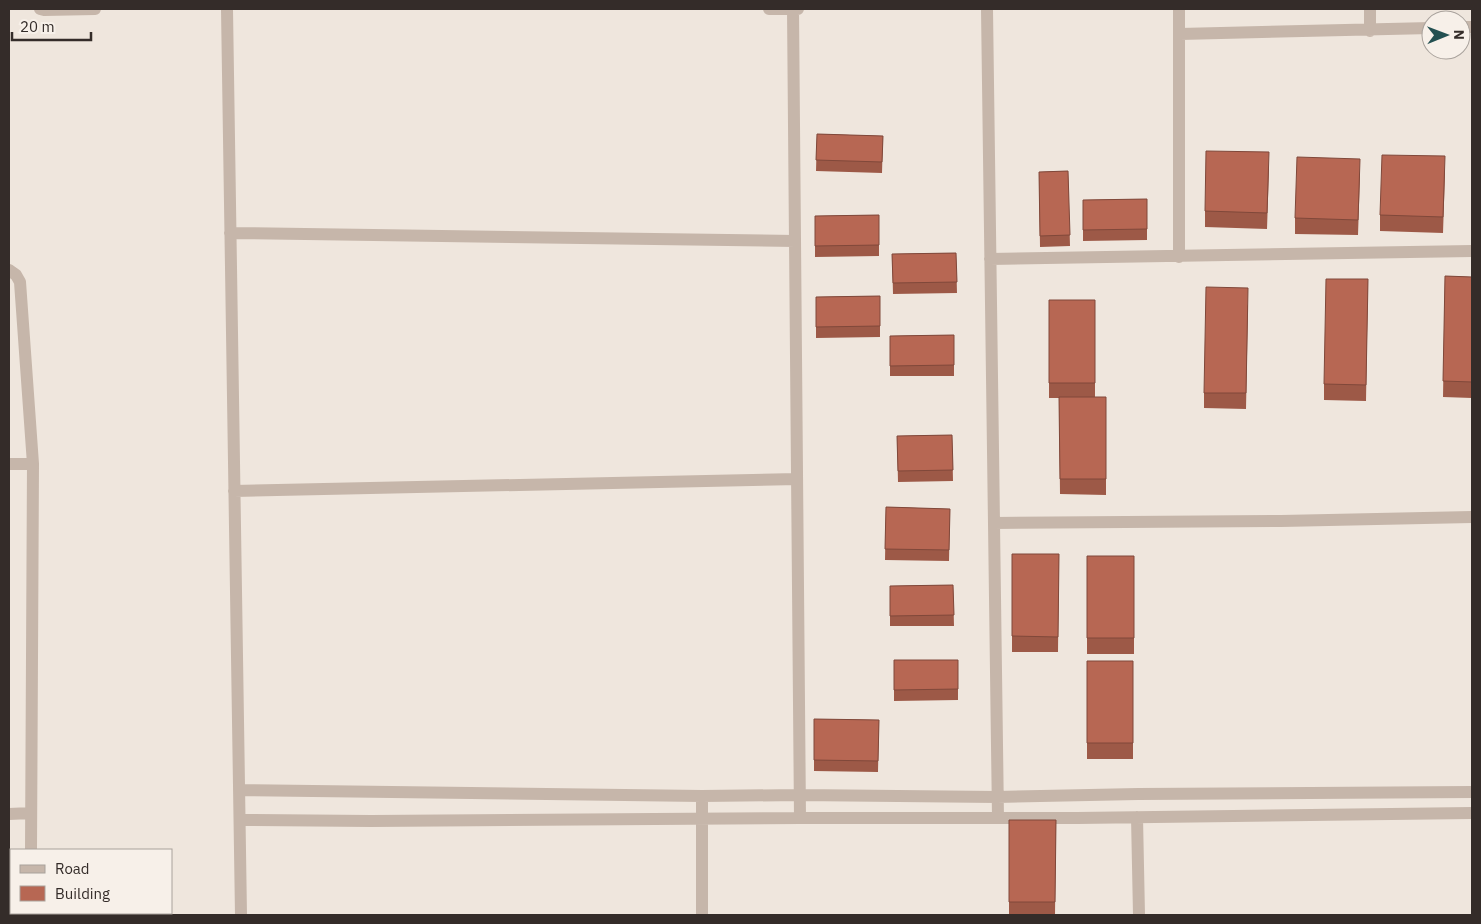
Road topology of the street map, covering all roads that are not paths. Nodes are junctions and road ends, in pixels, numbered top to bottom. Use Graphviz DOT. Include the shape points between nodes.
graph roads {
  1 [pos="40,9"];
  2 [pos="95,9"];
  3 [pos="227,9"];
  4 [pos="769,9"];
  5 [pos="793,9"];
  6 [pos="798,9"];
  7 [pos="987,9"];
  8 [pos="1179,9"];
  9 [pos="1370,9"];
  10 [pos="1421,28"];
  11 [pos="1370,30"];
  12 [pos="1180,34"];
  13 [pos="230,232"];
  14 [pos="795,242"];
  15 [pos="1472,251"];
  16 [pos="1179,257"];
  17 [pos="990,259"];
  18 [pos="9,270"];
  19 [pos="9,464"];
  20 [pos="33,464"];
  21 [pos="797,478"];
  22 [pos="234,491"];
  23 [pos="1472,516"];
  24 [pos="994,523"];
  25 [pos="240,790"];
  26 [pos="1472,792"];
  27 [pos="799,795"];
  28 [pos="702,796"];
  29 [pos="997,797"];
  30 [pos="1472,812"];
  31 [pos="31,813"];
  32 [pos="9,814"];
  33 [pos="1137,817"];
  34 [pos="702,818"];
  35 [pos="800,818"];
  36 [pos="998,818"];
  37 [pos="240,820"];
  38 [pos="31,849"];
  39 [pos="241,915"];
  40 [pos="702,915"];
  41 [pos="1139,915"];
  1 -- 2 [label="street"];
  3 -- 13 [label="street"];
  4 -- 5 [label="street"];
  5 -- 6 [label="street"];
  5 -- 14 [label="street"];
  7 -- 17 [label="street"];
  8 -- 12 [label="street"];
  9 -- 11 [label="street"];
  10 -- 11 [label="street"];
  11 -- 12 [label="street"];
  12 -- 16 [label="street"];
  13 -- 14 [label="street"];
  13 -- 22 [label="street"];
  14 -- 21 [label="street"];
  15 -- 16 [label="street"];
  16 -- 17 [label="street"];
  17 -- 24 [label="street"];
  18 -- 20 [label="street" via="20,282"];
  19 -- 20 [label="street"];
  20 -- 31 [label="street"];
  21 -- 22 [label="street"];
  21 -- 27 [label="street"];
  22 -- 25 [label="street"];
  23 -- 24 [label="street"];
  24 -- 29 [label="street"];
  25 -- 28 [label="street"];
  25 -- 37 [label="street"];
  26 -- 29 [label="street"];
  27 -- 28 [label="street"];
  27 -- 29 [label="street"];
  27 -- 35 [label="street"];
  28 -- 34 [label="street"];
  29 -- 36 [label="street"];
  30 -- 33 [label="street"];
  31 -- 32 [label="street"];
  31 -- 38 [label="street"];
  33 -- 36 [label="street"];
  33 -- 41 [label="street"];
  34 -- 35 [label="street"];
  34 -- 37 [label="street"];
  34 -- 40 [label="street"];
  35 -- 36 [label="street"];
  37 -- 39 [label="street"];
}
